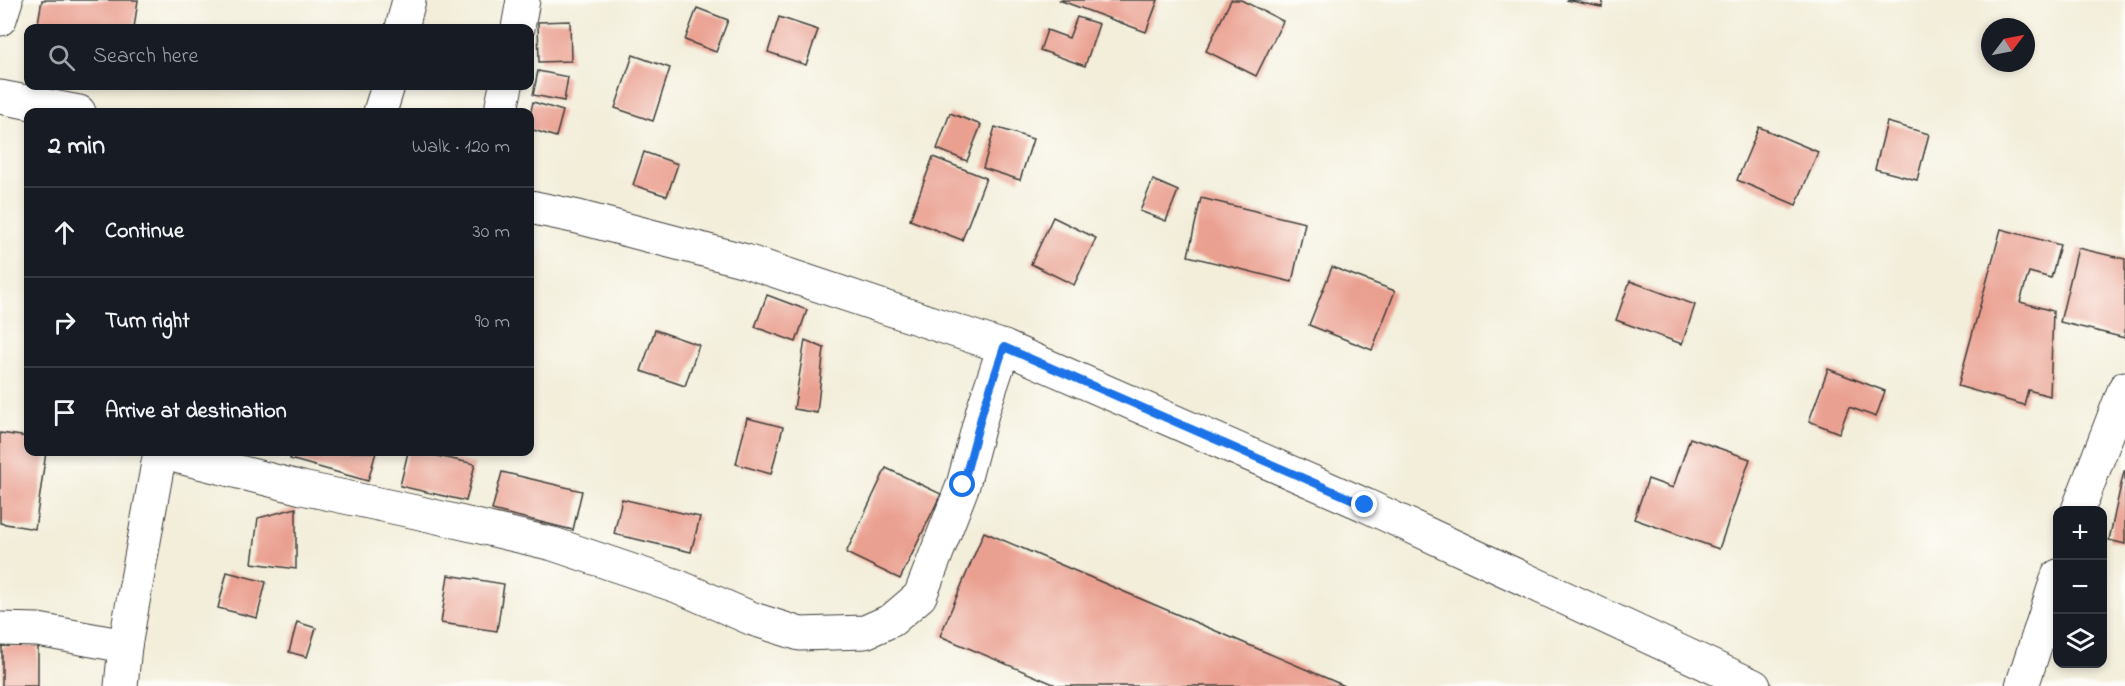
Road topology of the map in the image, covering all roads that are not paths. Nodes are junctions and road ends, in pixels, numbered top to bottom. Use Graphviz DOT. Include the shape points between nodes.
graph roads {
  1 [pos="6,0"];
  2 [pos="409,0"];
  3 [pos="524,0"];
  4 [pos="0,19"];
  5 [pos="403,24"];
  6 [pos="519,24"];
  7 [pos="387,90"];
  8 [pos="0,97"];
  9 [pos="59,108"];
  10 [pos="381,108"];
  11 [pos="534,208"];
  12 [pos="1004,347"];
  13 [pos="2125,388"];
  14 [pos="159,456"];
  15 [pos="176,456"];
  16 [pos="2080,506"];
  17 [pos="2053,591"];
  18 [pos="0,629"];
  19 [pos="125,646"];
  20 [pos="121,686"];
  21 [pos="1754,686"];
  22 [pos="2022,686"];
  1 -- 4 [label="street"];
  2 -- 5 [label="street"];
  3 -- 6 [label="street"];
  7 -- 10 [label="street"];
  8 -- 9 [label="street"];
  11 -- 12 [label="street" via="746,261"];
  12 -- 15 [label="street" via="963,485 920,596 892,620 865,632 800,634 553,544"];
  12 -- 21 [label="street" via="1365,505"];
  13 -- 16 [label="street"];
  14 -- 19 [label="street"];
  17 -- 22 [label="street"];
  18 -- 19 [label="street" via="39,630"];
  19 -- 20 [label="street"];
}
